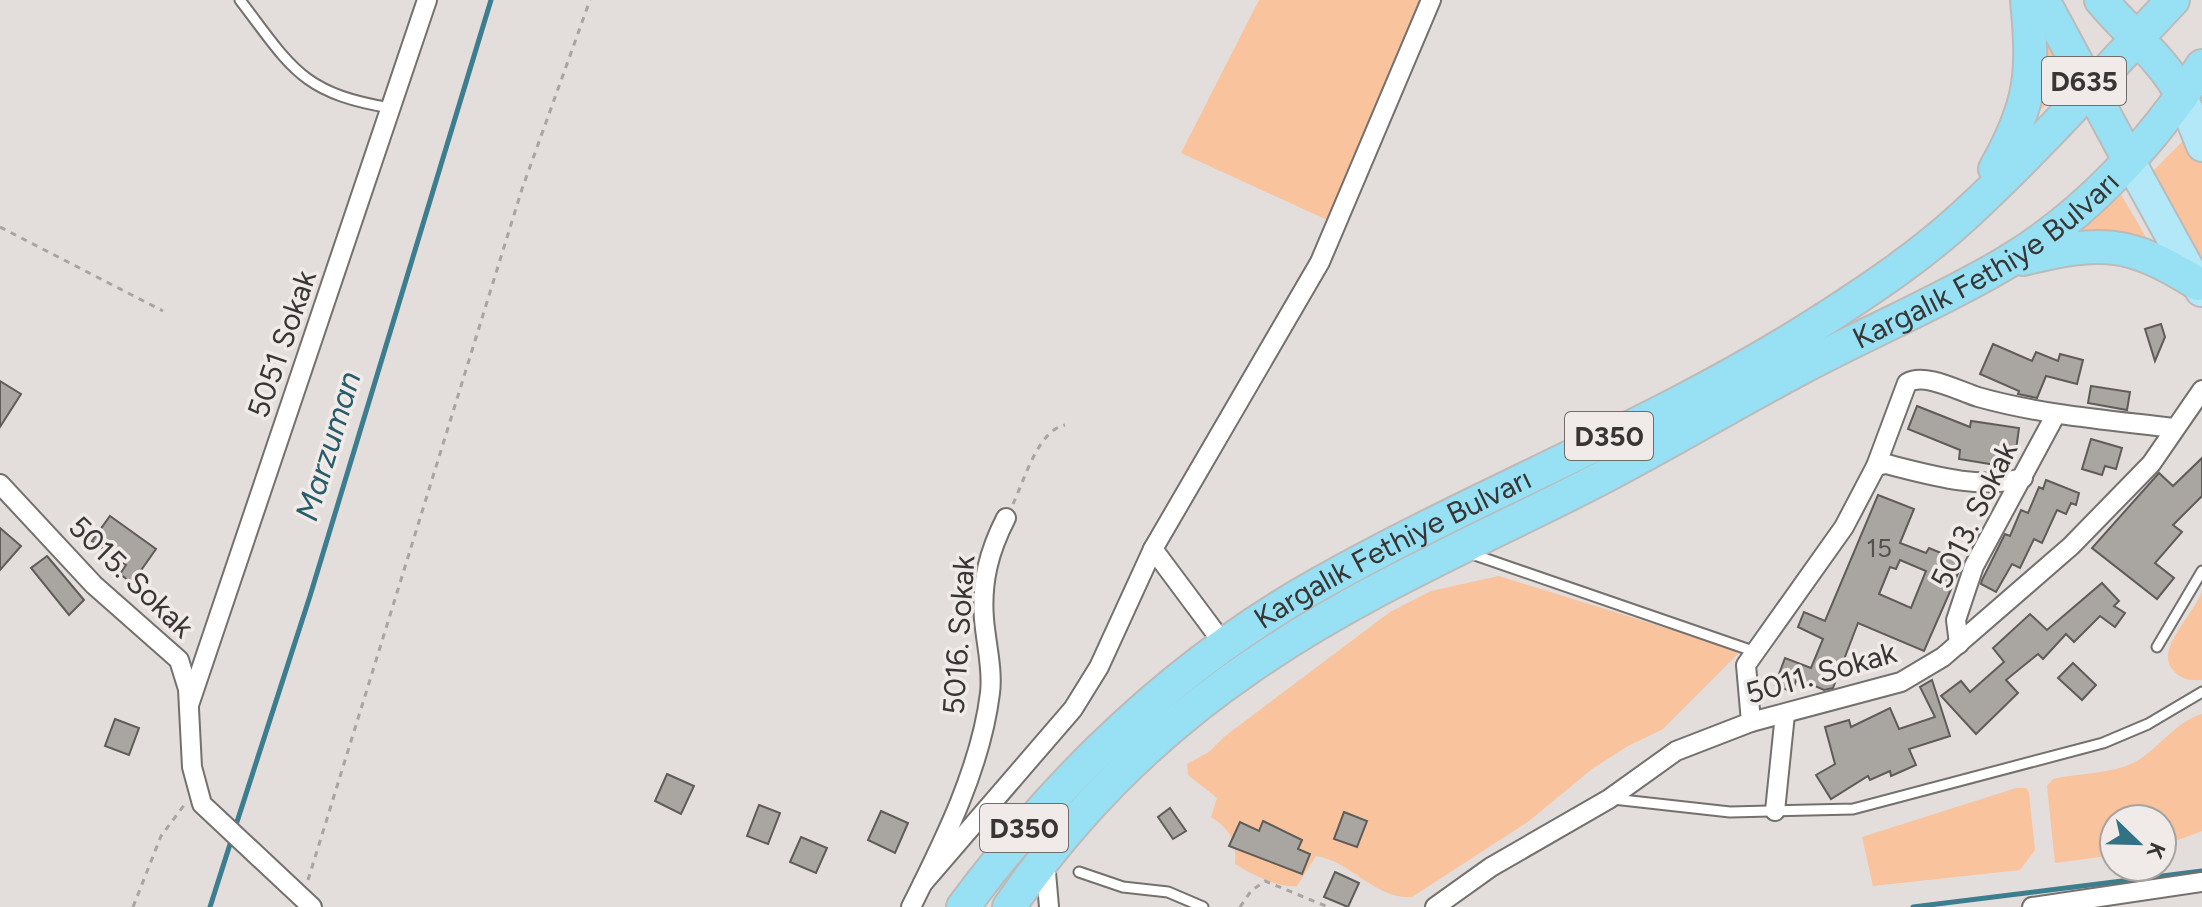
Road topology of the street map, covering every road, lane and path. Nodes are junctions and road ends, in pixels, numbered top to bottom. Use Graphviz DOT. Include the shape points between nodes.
graph roads {
  1 [pos="240,0"];
  2 [pos="427,0"];
  3 [pos="590,0"];
  4 [pos="1431,0"];
  5 [pos="2027,0"];
  6 [pos="2043,0"];
  7 [pos="2101,0"];
  8 [pos="2173,0"];
  9 [pos="2127,48"];
  10 [pos="2202,66"];
  11 [pos="2093,84"];
  12 [pos="391,108"];
  13 [pos="2171,111"];
  14 [pos="2202,146"];
  15 [pos="2129,160"];
  16 [pos="1963,217"];
  17 [pos="0,227"];
  18 [pos="2004,264"];
  19 [pos="2200,288"];
  20 [pos="163,311"];
  21 [pos="2202,390"];
  22 [pos="2056,414"];
  23 [pos="1065,425"];
  24 [pos="2174,428"];
  25 [pos="1876,466"];
  26 [pos="2023,478"];
  27 [pos="0,484"];
  28 [pos="1006,518"];
  29 [pos="1153,549"];
  30 [pos="1460,550"];
  31 [pos="2202,571"];
  32 [pos="1959,644"];
  33 [pos="1226,647"];
  34 [pos="2157,647"];
  35 [pos="1753,651"];
  36 [pos="2202,692"];
  37 [pos="189,705"];
  38 [pos="1785,714"];
  39 [pos="1751,722"];
  40 [pos="196,789"];
  41 [pos="1609,799"];
  42 [pos="1775,811"];
  43 [pos="1045,861"];
  44 [pos="1079,872"];
  45 [pos="2202,882"];
  46 [pos="923,883"];
  47 [pos="307,903"];
  48 [pos="133,907"];
  49 [pos="911,907"];
  50 [pos="963,907"];
  51 [pos="1009,907"];
  52 [pos="1049,907"];
  53 [pos="1203,907"];
  54 [pos="1240,907"];
  55 [pos="1328,907"];
  56 [pos="1435,907"];
  57 [pos="2032,907"];
  1 -- 12 [label="lane" via="301,76 342,98"];
  2 -- 12 [label="street, 5051 Sokak"];
  3 -- 47 [label="path" via="522,189"];
  4 -- 29 [label="street" via="1320,262"];
  5 -- 16 [label="highway" via="2030,91 2009,144"];
  6 -- 11 [label="highway, D635"];
  7 -- 9 [label="highway, D635"];
  8 -- 9 [label="highway, D350"];
  9 -- 11 [label="highway, D350"];
  9 -- 13 [label="highway, D635" via="2172,75"];
  10 -- 13 [label="highway, Kargalık Fethiye Bulvarı / D350"];
  11 -- 15 [label="highway, D635"];
  11 -- 16 [label="highway, Kargalık Fethiye Bulvarı / D350"];
  12 -- 37 [label="street, 5051 Sokak"];
  13 -- 14 [label="main road"];
  13 -- 15 [label="highway, Kargalık Fethiye Bulvarı / D350"];
  15 -- 18 [label="highway, Kargalık Fethiye Bulvarı / D350" via="2044,237"];
  15 -- 19 [label="main road"];
  16 -- 33 [label="highway, Kargalık Fethiye Bulvarı / D350" via="1890,274 1727,378 1316,585"];
  17 -- 20 [label="path"];
  18 -- 19 [label="highway" via="2102,245 2154,259"];
  18 -- 30 [label="highway, Kargalık Fethiye Bulvarı / D350"];
  21 -- 24 [label="street, 5011. Sokak"];
  22 -- 24 [label="street"];
  22 -- 25 [label="street" via="1913,379 1901,392"];
  22 -- 26 [label="street, 5013. Sokak"];
  23 -- 28 [label="path, 5016. Sokak" via="1046,436"];
  24 -- 32 [label="street, 5011. Sokak" via="2151,464 2071,546"];
  25 -- 26 [label="street" via="1977,483"];
  25 -- 35 [label="street" via="1831,548"];
  26 -- 32 [label="street, 5013. Sokak" via="1960,601"];
  27 -- 37 [label="street, 5015. Sokak" via="94,585 179,660"];
  28 -- 46 [label="street, 5016. Sokak" via="992,546 984,589 990,691 986,713 952,819"];
  29 -- 33 [label="street"];
  29 -- 46 [label="street" via="1099,667 1073,709"];
  30 -- 35 [label="lane"];
  30 -- 43 [label="highway, Kargalık Fethiye Bulvarı / D350" via="1301,634 1191,710 1123,772"];
  31 -- 34 [label="lane"];
  32 -- 38 [label="street, 5011. Sokak" via="1901,682"];
  33 -- 50 [label="highway, Kargalık Fethiye Bulvarı / D350" via="1093,754 1019,833"];
  35 -- 39 [label="street" via="1746,665"];
  36 -- 42 [label="lane" via="2148,724 2085,748 1853,809"];
  37 -- 40 [label="street, 5015. Sokak"];
  38 -- 39 [label="street, 5011. Sokak"];
  38 -- 42 [label="street"];
  39 -- 41 [label="street, 5011. Sokak" via="1676,751"];
  40 -- 47 [label="street, 5015. Sokak" via="212,815"];
  40 -- 48 [label="path" via="161,836"];
  41 -- 42 [label="lane" via="1714,811"];
  41 -- 56 [label="street, 5011. Sokak" via="1491,867"];
  43 -- 51 [label="highway, Kargalık Fethiye Bulvarı / D350"];
  43 -- 52 [label="street"];
  44 -- 53 [label="lane" via="1123,887 1168,892"];
  45 -- 57 [label="street"];
  46 -- 49 [label="street, 5016. Sokak"];
  54 -- 55 [label="path" via="1265,881"];
}
